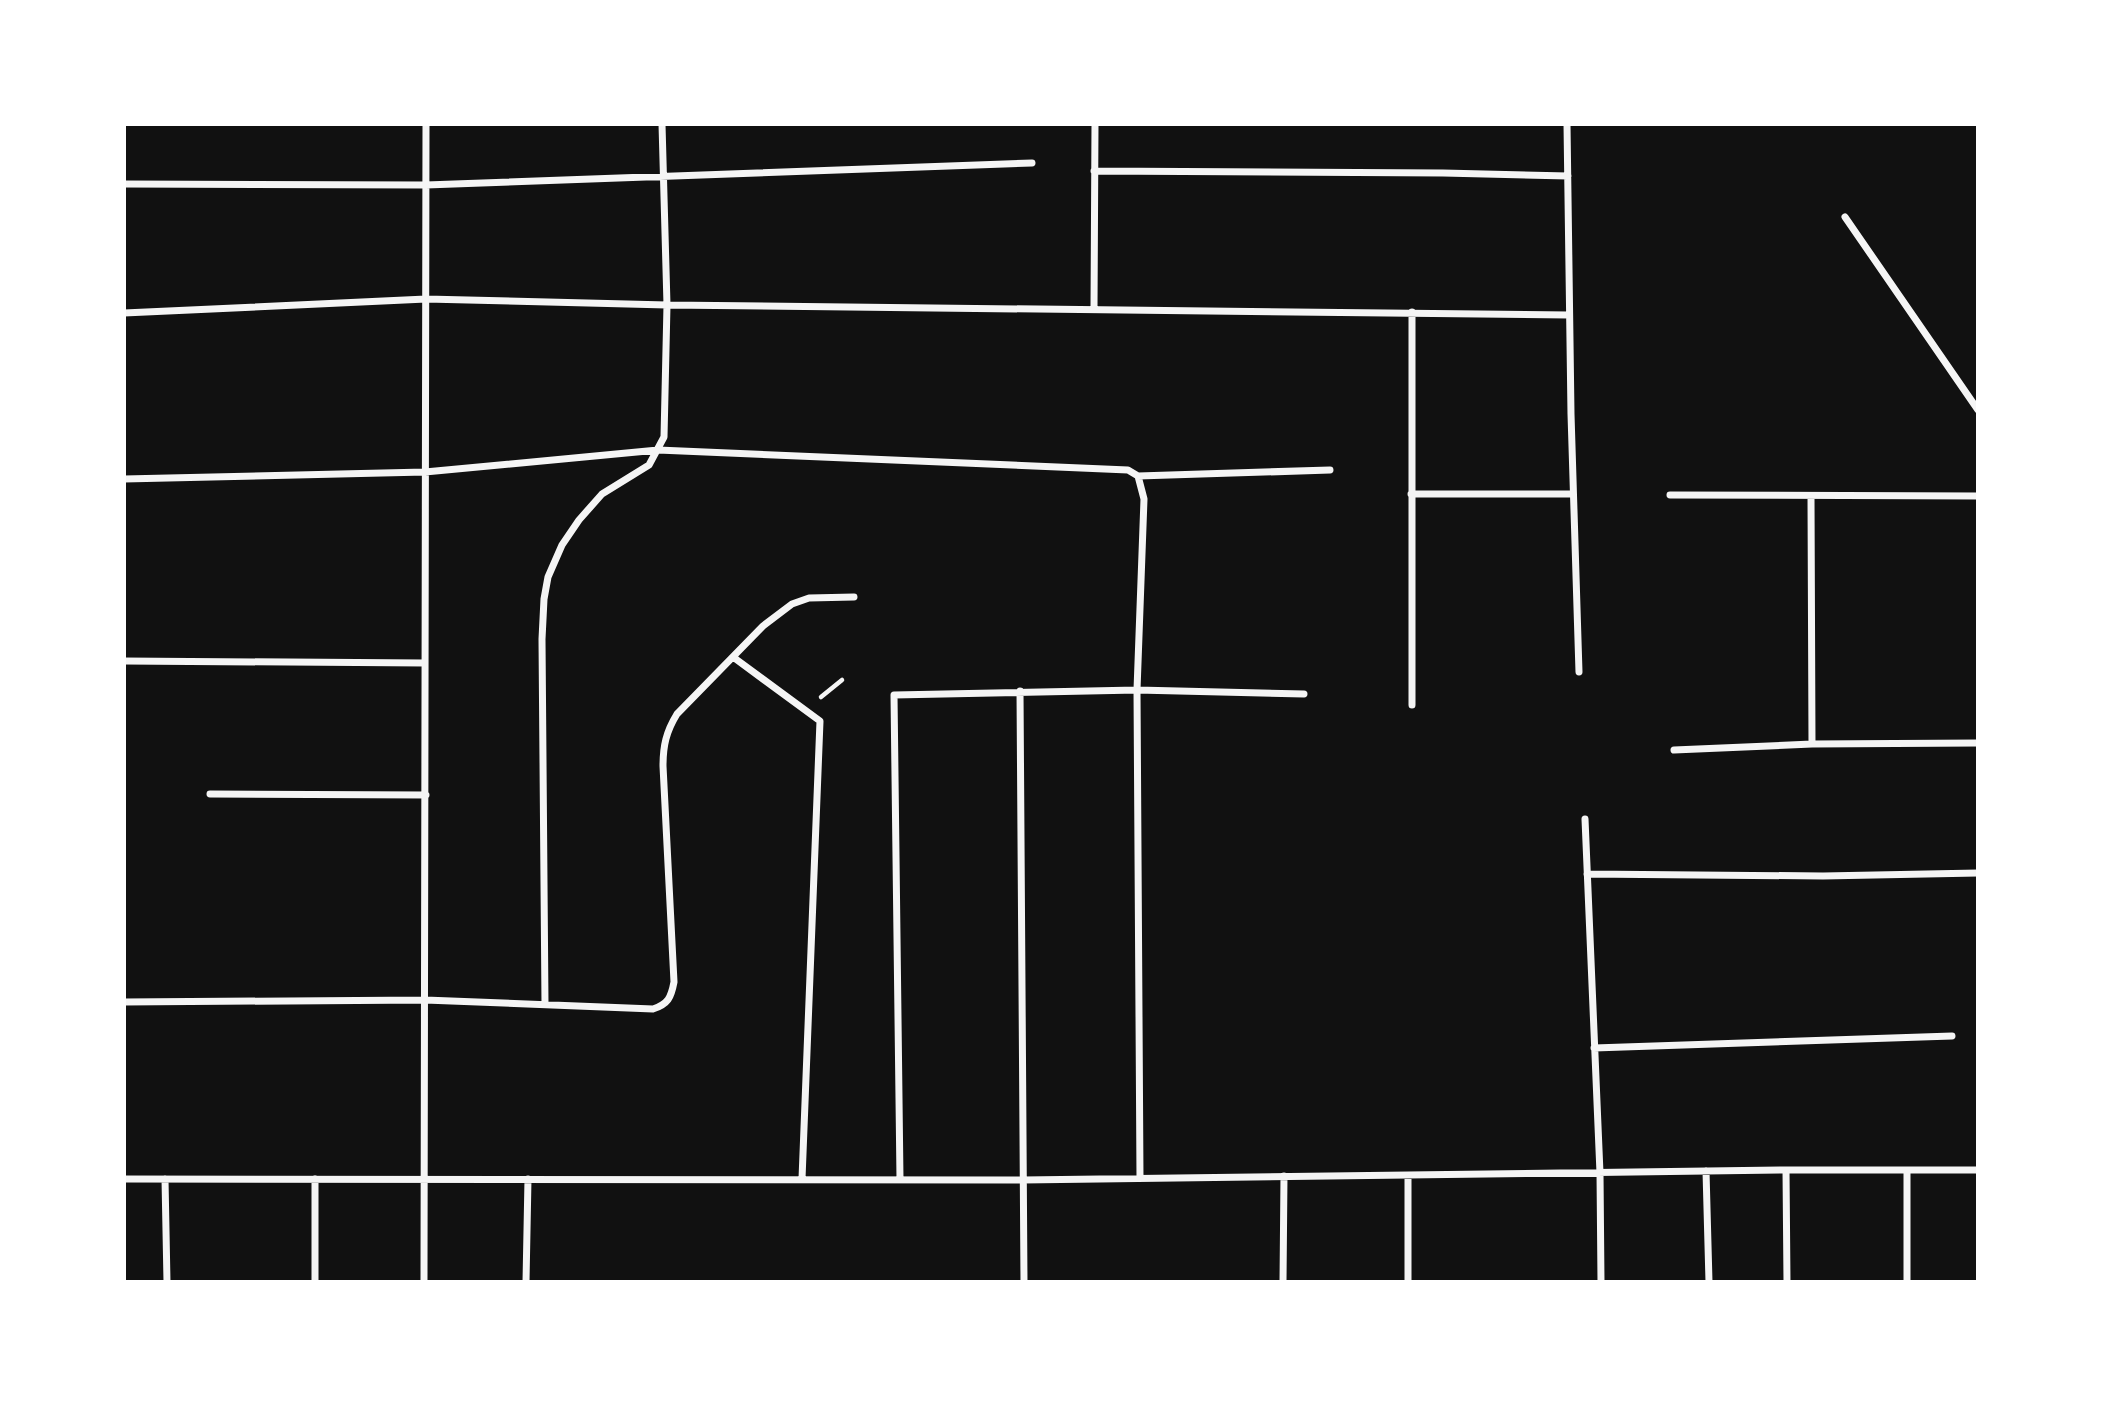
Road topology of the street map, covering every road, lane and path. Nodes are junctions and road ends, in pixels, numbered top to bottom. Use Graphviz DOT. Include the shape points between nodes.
graph roads {
  1 [pos="426,124"];
  2 [pos="662,124"];
  3 [pos="1095,124"];
  4 [pos="1567,124"];
  5 [pos="1032,163"];
  6 [pos="1094,171"];
  7 [pos="1568,176"];
  8 [pos="665,177"];
  9 [pos="124,184"];
  10 [pos="426,185"];
  11 [pos="1845,217"];
  12 [pos="426,299"];
  13 [pos="667,305"];
  14 [pos="1094,308"];
  15 [pos="1412,312"];
  16 [pos="124,313"];
  17 [pos="1569,315"];
  18 [pos="1978,410"];
  19 [pos="658,450"];
  20 [pos="1330,470"];
  21 [pos="425,472"];
  22 [pos="1138,476"];
  23 [pos="124,480"];
  24 [pos="1411,494"];
  25 [pos="1573,494"];
  26 [pos="1670,495"];
  27 [pos="1978,496"];
  28 [pos="1811,497"];
  29 [pos="854,597"];
  30 [pos="733,657"];
  31 [pos="124,661"];
  32 [pos="425,663"];
  33 [pos="1579,672"];
  34 [pos="842,680"];
  35 [pos="1137,690"];
  36 [pos="1020,691"];
  37 [pos="1304,694"];
  38 [pos="821,697"];
  39 [pos="1412,705"];
  40 [pos="1978,743"];
  41 [pos="1812,744"];
  42 [pos="1674,750"];
  43 [pos="210,794"];
  44 [pos="426,795"];
  45 [pos="1585,819"];
  46 [pos="1978,873"];
  47 [pos="1587,874"];
  48 [pos="425,1000"];
  49 [pos="124,1002"];
  50 [pos="545,1004"];
  51 [pos="1952,1036"];
  52 [pos="1594,1048"];
  53 [pos="1786,1170"];
  54 [pos="1907,1170"];
  55 [pos="1978,1170"];
  56 [pos="1706,1171"];
  57 [pos="1600,1173"];
  58 [pos="1408,1175"];
  59 [pos="1284,1176"];
  60 [pos="1140,1178"];
  61 [pos="124,1179"];
  62 [pos="165,1179"];
  63 [pos="315,1179"];
  64 [pos="426,1179"];
  65 [pos="528,1179"];
  66 [pos="900,1179"];
  67 [pos="802,1180"];
  68 [pos="1023,1180"];
  69 [pos="167,1282"];
  70 [pos="315,1282"];
  71 [pos="424,1282"];
  72 [pos="526,1282"];
  73 [pos="1024,1282"];
  74 [pos="1283,1282"];
  75 [pos="1408,1282"];
  76 [pos="1601,1282"];
  77 [pos="1709,1282"];
  78 [pos="1787,1282"];
  79 [pos="1907,1282"];
  1 -- 10 [label="street"];
  2 -- 8 [label="street"];
  3 -- 6 [label="street"];
  4 -- 7 [label="street"];
  5 -- 8 [label="street"];
  6 -- 7 [label="street"];
  6 -- 14 [label="street"];
  7 -- 17 [label="street"];
  8 -- 10 [label="street"];
  8 -- 13 [label="street"];
  9 -- 10 [label="street"];
  10 -- 12 [label="street"];
  11 -- 18 [label="street"];
  12 -- 13 [label="street"];
  12 -- 16 [label="street"];
  12 -- 21 [label="street"];
  13 -- 14 [label="street"];
  13 -- 19 [label="street" via="666,414"];
  14 -- 15 [label="street"];
  15 -- 17 [label="street"];
  15 -- 24 [label="street"];
  17 -- 25 [label="street"];
  19 -- 21 [label="street"];
  19 -- 22 [label="street" via="1128,470"];
  19 -- 50 [label="street" via="649,464 602,494 579,520 548,577 542,639"];
  20 -- 22 [label="street"];
  21 -- 23 [label="street"];
  21 -- 32 [label="street"];
  22 -- 35 [label="street" via="1144,499"];
  24 -- 25 [label="street"];
  24 -- 39 [label="street"];
  25 -- 33 [label="street"];
  26 -- 28 [label="street"];
  27 -- 28 [label="street"];
  28 -- 41 [label="street"];
  29 -- 30 [label="street" via="809,598 792,604"];
  30 -- 50 [label="street" via="677,714 663,744 672,996 653,1009"];
  30 -- 67 [label="street" via="820,722"];
  31 -- 32 [label="street"];
  32 -- 44 [label="street"];
  34 -- 38 [label="path"];
  35 -- 36 [label="street"];
  35 -- 37 [label="street"];
  35 -- 60 [label="street"];
  36 -- 66 [label="street" via="894,695"];
  36 -- 68 [label="street"];
  40 -- 41 [label="street"];
  41 -- 42 [label="street"];
  43 -- 44 [label="street"];
  44 -- 48 [label="street"];
  45 -- 47 [label="street"];
  46 -- 47 [label="street"];
  47 -- 52 [label="street"];
  48 -- 49 [label="street"];
  48 -- 50 [label="street"];
  48 -- 64 [label="street"];
  51 -- 52 [label="street"];
  52 -- 57 [label="street"];
  53 -- 54 [label="street"];
  53 -- 56 [label="street"];
  53 -- 78 [label="street"];
  54 -- 55 [label="street"];
  54 -- 79 [label="street"];
  56 -- 57 [label="street"];
  56 -- 77 [label="street"];
  57 -- 58 [label="street"];
  57 -- 76 [label="street"];
  58 -- 59 [label="street"];
  58 -- 75 [label="street"];
  59 -- 60 [label="street"];
  59 -- 74 [label="street"];
  60 -- 68 [label="street"];
  61 -- 62 [label="street"];
  62 -- 63 [label="street"];
  62 -- 69 [label="street"];
  63 -- 64 [label="street"];
  63 -- 70 [label="street"];
  64 -- 65 [label="street"];
  64 -- 71 [label="street"];
  65 -- 67 [label="street"];
  65 -- 72 [label="street"];
  66 -- 67 [label="street"];
  66 -- 68 [label="street"];
  68 -- 73 [label="street"];
}
